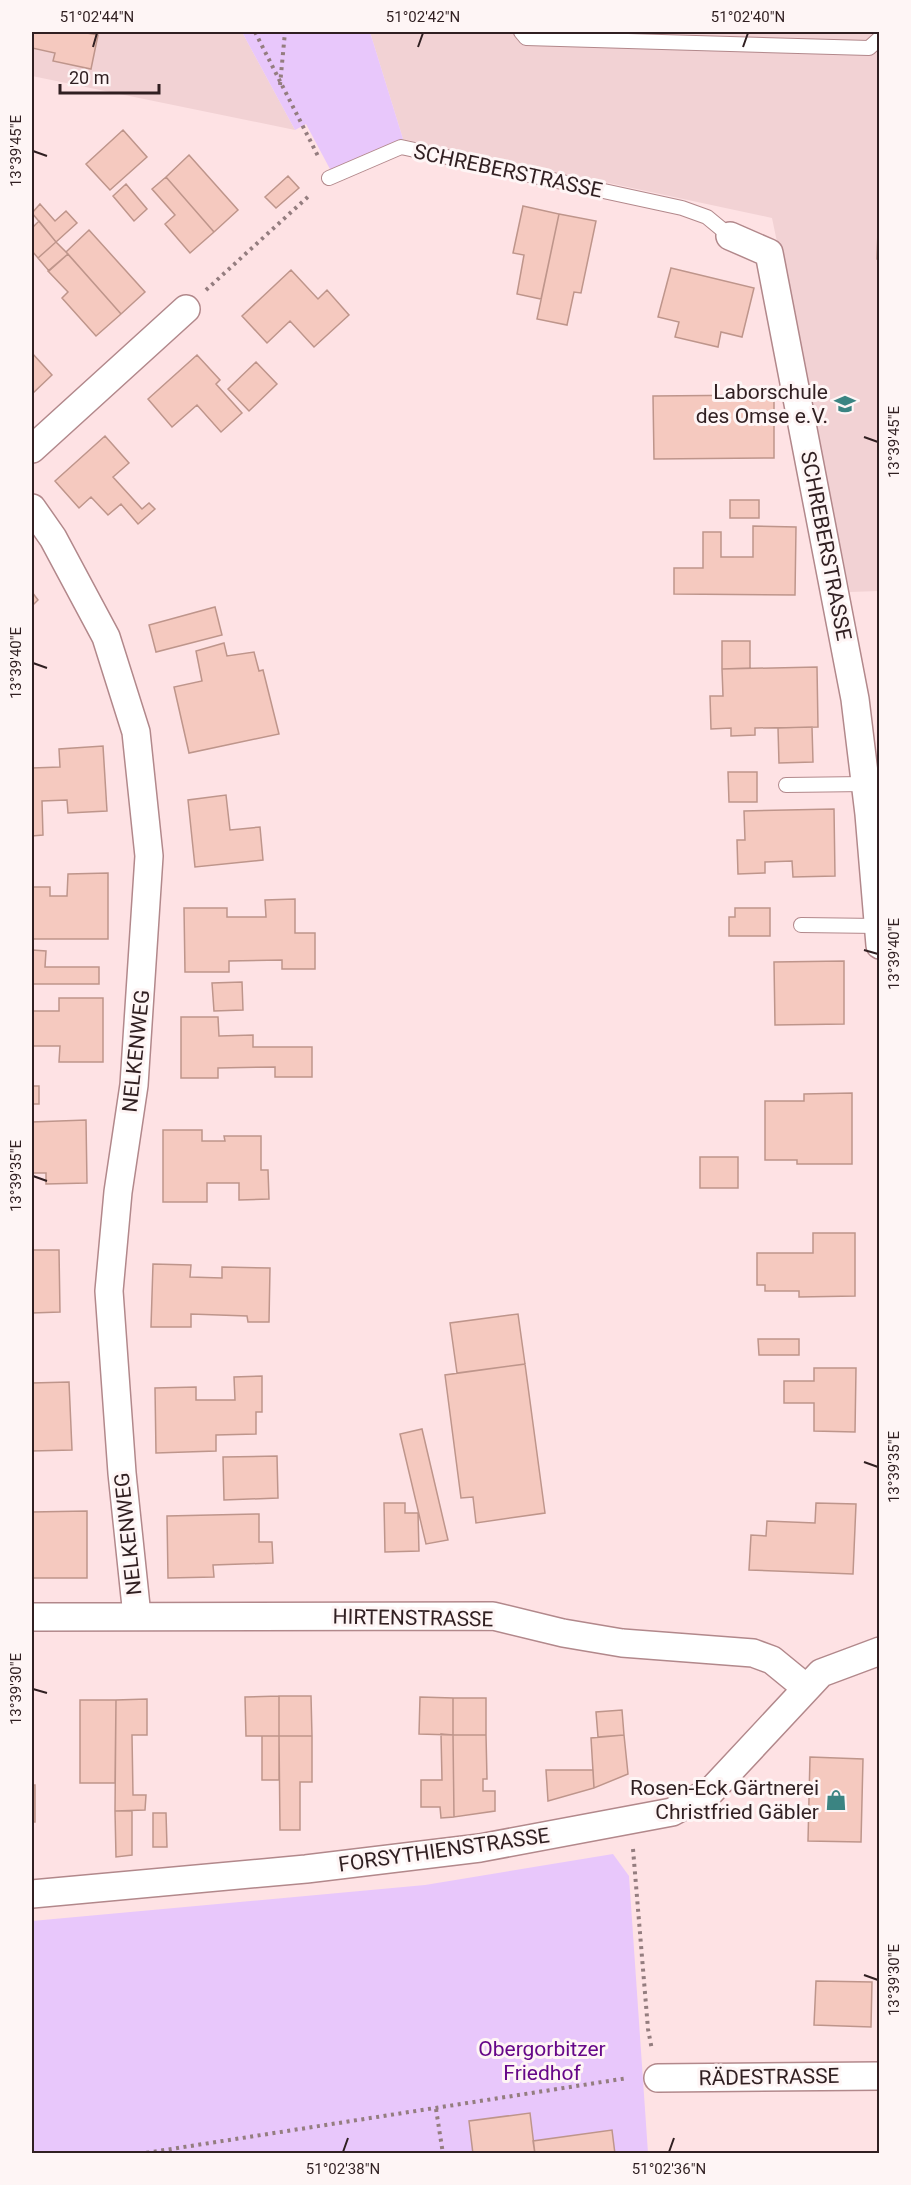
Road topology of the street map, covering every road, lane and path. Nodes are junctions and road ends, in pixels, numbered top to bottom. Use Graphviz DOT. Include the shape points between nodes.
graph roads {
  1 [pos="255,32"];
  2 [pos="285,32"];
  3 [pos="521,32"];
  4 [pos="879,38"];
  5 [pos="280,86"];
  6 [pos="329,178"];
  7 [pos="730,236"];
  8 [pos="186,309"];
  9 [pos="32,448"];
  10 [pos="32,508"];
  11 [pos="865,784"];
  12 [pos="786,785"];
  13 [pos="801,926"];
  14 [pos="879,935"];
  15 [pos="137,1616"];
  16 [pos="32,1617"];
  17 [pos="879,1651"];
  18 [pos="805,1688"];
  19 [pos="629,1821"];
  20 [pos="32,1894"];
  21 [pos="879,2076"];
  22 [pos="658,2078"];
  23 [pos="436,2109"];
  24 [pos="139,2154"];
  25 [pos="443,2154"];
  1 -- 5 [label="path"];
  2 -- 5 [label="path"];
  3 -- 4 [label="lane" via="526,38 870,48"];
  5 -- 6 [label="path"];
  6 -- 7 [label="lane, SCHREBERSTRASSE" via="401,147 682,208 707,217"];
  6 -- 8 [label="path"];
  7 -- 11 [label="street, SCHREBERSTRASSE" via="769,253 855,699"];
  8 -- 9 [label="street"];
  10 -- 15 [label="street, NELKENWEG" via="53,538 106,637 136,732 149,856 134,1085 109,1291"];
  11 -- 12 [label="lane"];
  11 -- 14 [label="street, SCHREBERSTRASSE"];
  13 -- 14 [label="lane"];
  15 -- 16 [label="street, HIRTENSTRASSE"];
  15 -- 18 [label="street, HIRTENSTRASSE" via="493,1617 622,1642 753,1653 772,1660"];
  17 -- 18 [label="street" via="821,1673"];
  18 -- 19 [label="street, FORSYTHIENSTRASSE" via="711,1791 672,1812"];
  19 -- 20 [label="street, FORSYTHIENSTRASSE" via="457,1851"];
  19 -- 22 [label="path" via="648,2029"];
  21 -- 22 [label="street, RÄDESTRASSE"];
  22 -- 23 [label="path" via="642,2076"];
  23 -- 24 [label="path"];
  23 -- 25 [label="path"];
}
